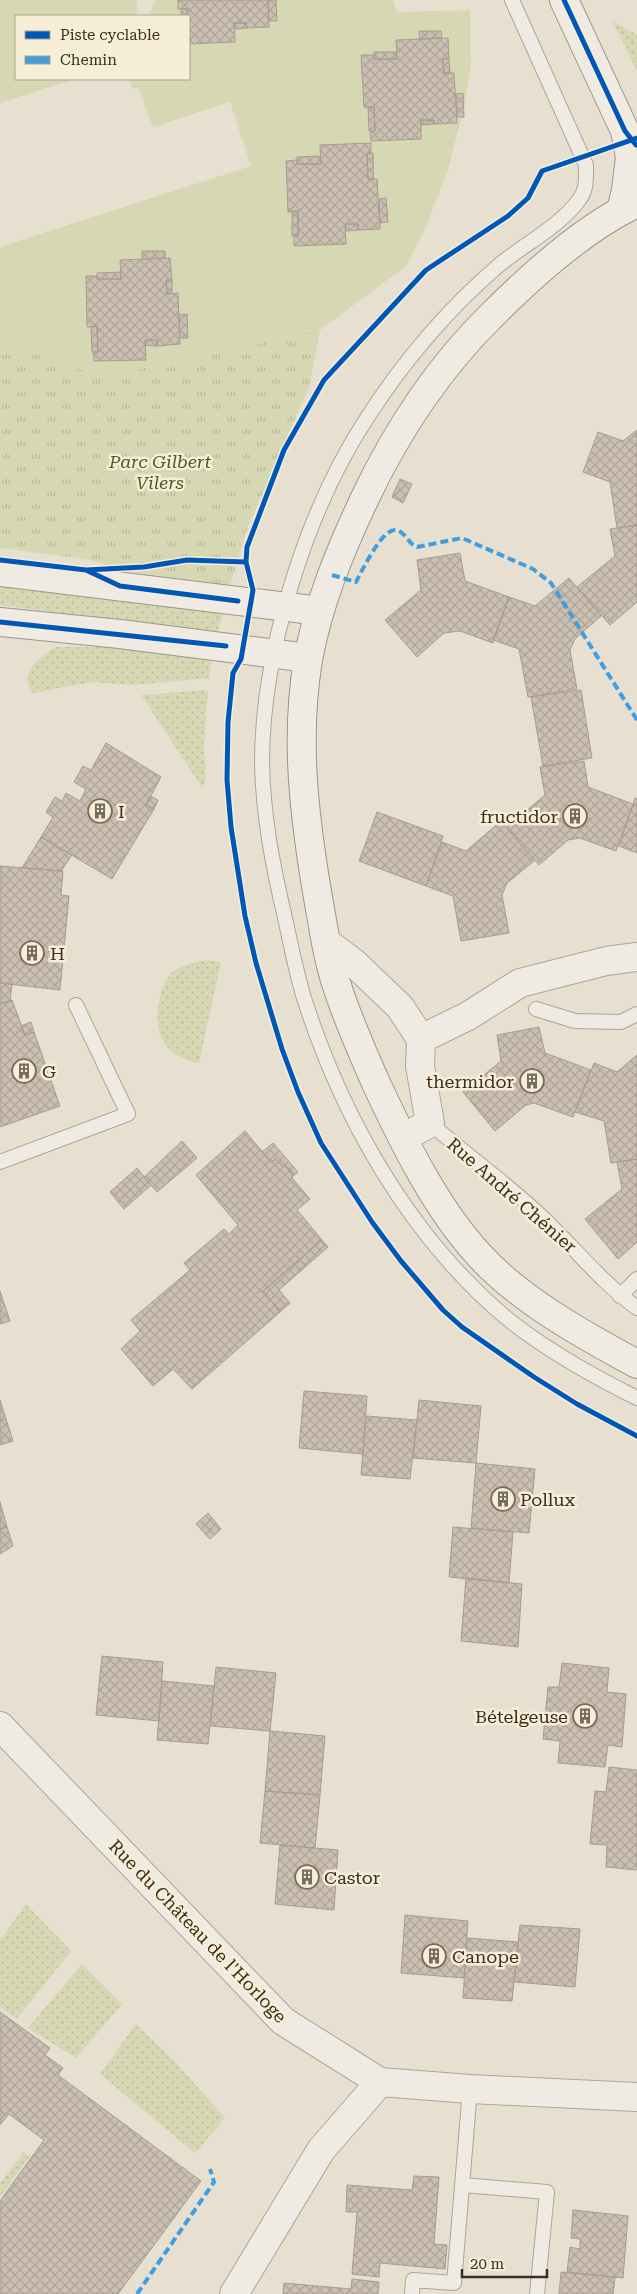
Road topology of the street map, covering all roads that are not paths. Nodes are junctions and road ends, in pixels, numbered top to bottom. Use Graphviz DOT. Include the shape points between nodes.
graph roads {
  1 [pos="512,0"];
  2 [pos="564,0"];
  3 [pos="631,139"];
  4 [pos="629,207"];
  5 [pos="0,572"];
  6 [pos="285,606"];
  7 [pos="320,610"];
  8 [pos="0,622"];
  9 [pos="275,653"];
  10 [pos="308,658"];
  11 [pos="326,942"];
  12 [pos="637,957"];
  13 [pos="76,1005"];
  14 [pos="536,1009"];
  15 [pos="637,1014"];
  16 [pos="422,1039"];
  17 [pos="430,1123"];
  18 [pos="403,1138"];
  19 [pos="0,1162"];
  20 [pos="637,1279"];
  21 [pos="620,1296"];
  22 [pos="637,1308"];
  23 [pos="637,1364"];
  24 [pos="637,1398"];
  25 [pos="0,1726"];
  26 [pos="380,2082"];
  27 [pos="470,2089"];
  28 [pos="637,2097"];
  29 [pos="462,2185"];
  30 [pos="234,2294"];
  31 [pos="412,2294"];
  32 [pos="537,2294"];
  1 -- 6 [label="lane" via="586,165 583,196 452,308 401,369 366,418 336,469 314,518"];
  2 -- 3 [label="main road"];
  3 -- 4 [label="main road" via="626,190"];
  4 -- 7 [label="main road" via="526,282 481,326 425,393 382,462 338,558"];
  5 -- 6 [label="main road"];
  6 -- 7 [label="main road"];
  6 -- 9 [label="lane"];
  7 -- 10 [label="main road"];
  8 -- 9 [label="main road"];
  9 -- 10 [label="main road"];
  9 -- 24 [label="lane" via="262,764 265,818 274,870 304,998 361,1133 392,1187 450,1263 504,1316 554,1352"];
  10 -- 11 [label="main road" via="300,760 305,815"];
  11 -- 16 [label="main road" via="355,964 400,1007"];
  11 -- 18 [label="main road" via="337,988"];
  12 -- 16 [label="main road" via="606,961 520,983 468,1016"];
  13 -- 19 [label="lane" via="128,1114"];
  14 -- 15 [label="lane" via="575,1020 621,1022"];
  16 -- 17 [label="main road" via="420,1066"];
  17 -- 18 [label="main road"];
  17 -- 21 [label="lane, Rue André Chénier" via="524,1200"];
  18 -- 23 [label="main road" via="438,1198 480,1256 546,1310"];
  20 -- 21 [label="lane"];
  21 -- 22 [label="lane, Rue André Chénier"];
  25 -- 26 [label="main road, Rue du Château de l'Horloge" via="282,2021"];
  26 -- 27 [label="main road, Rue du Château de l'Horloge"];
  26 -- 30 [label="main road" via="321,2150"];
  27 -- 28 [label="main road, Rue du Château de l'Horloge"];
  27 -- 29 [label="lane"];
  29 -- 31 [label="lane" via="454,2282 413,2280"];
  29 -- 32 [label="lane" via="547,2192"];
}
